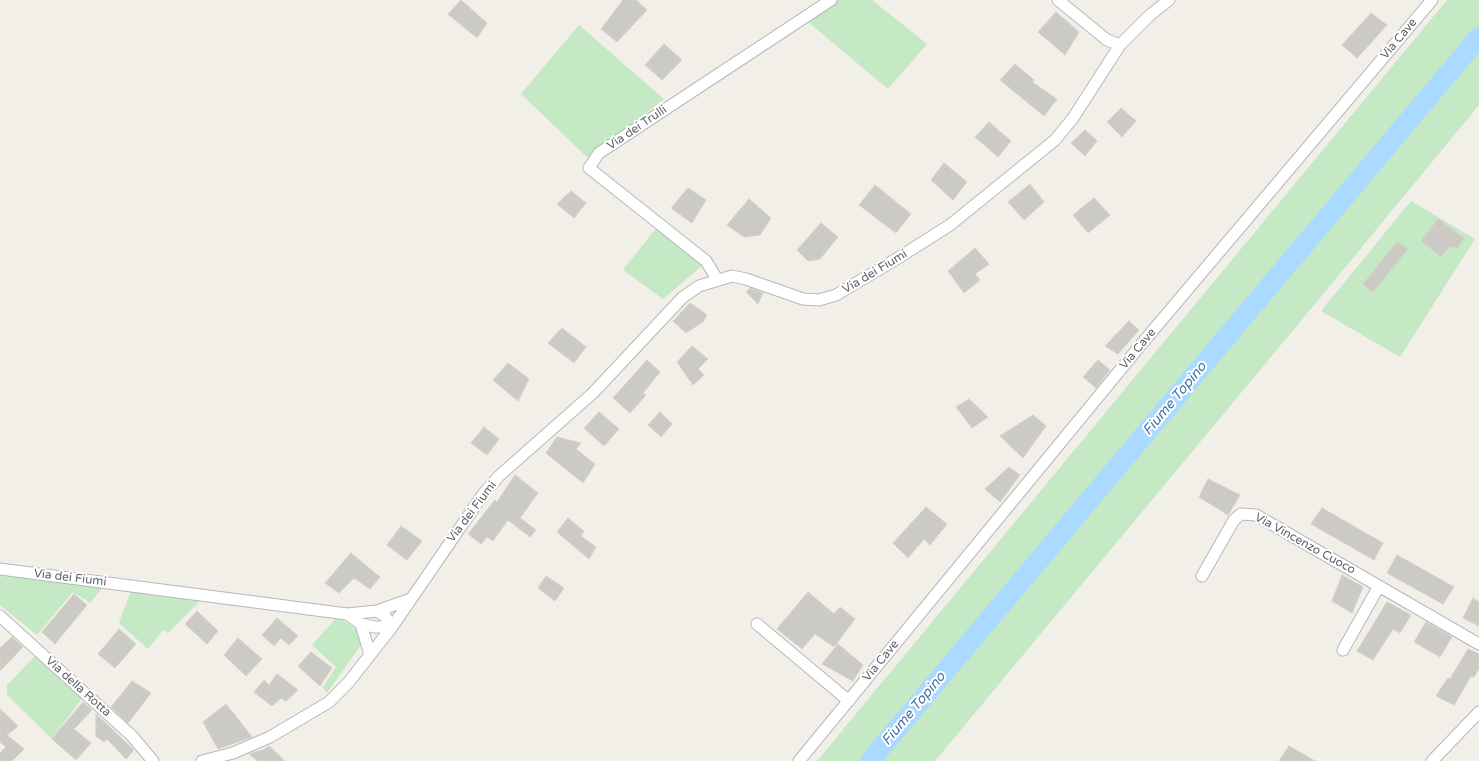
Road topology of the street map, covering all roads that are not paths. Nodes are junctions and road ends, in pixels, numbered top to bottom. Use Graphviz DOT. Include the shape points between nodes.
graph roads {
  1 [pos="831,0"];
  2 [pos="1058,0"];
  3 [pos="1169,0"];
  4 [pos="1432,0"];
  5 [pos="1120,44"];
  6 [pos="717,279"];
  7 [pos="0,569"];
  8 [pos="1202,576"];
  9 [pos="1379,586"];
  10 [pos="411,599"];
  11 [pos="377,611"];
  12 [pos="347,614"];
  13 [pos="0,616"];
  14 [pos="361,624"];
  15 [pos="757,624"];
  16 [pos="392,627"];
  17 [pos="1479,644"];
  18 [pos="1343,650"];
  19 [pos="370,655"];
  20 [pos="849,701"];
  21 [pos="1479,712"];
  22 [pos="235,757"];
  23 [pos="153,761"];
  24 [pos="202,761"];
  25 [pos="799,761"];
  26 [pos="1432,761"];
  1 -- 6 [label="street, Via dei Trulli" via="599,153 589,168 706,262"];
  2 -- 5 [label="street" via="1107,40"];
  3 -- 5 [label="street, Via dei Fiumi"];
  4 -- 20 [label="street, Via Cave" via="1144,341"];
  5 -- 6 [label="street, Via dei Fiumi" via="1054,140 950,225 836,295 819,300 803,299 746,279 732,276"];
  6 -- 10 [label="street, Via dei Fiumi" via="683,297 593,393 499,476 464,520"];
  7 -- 12 [label="street, Via dei Fiumi"];
  8 -- 9 [label="street, Via Vincenzo Cuoco" via="1234,520 1241,514 1249,514 1256,515"];
  9 -- 17 [label="street, Via Vincenzo Cuoco"];
  9 -- 18 [label="street"];
  10 -- 11 [label="street, Via dei Fiumi"];
  10 -- 16 [label="street, Via dei Fiumi"];
  11 -- 12 [label="street, Via dei Fiumi"];
  11 -- 16 [label="street"];
  12 -- 14 [label="street, Via dei Fiumi"];
  13 -- 23 [label="street, Via della Rotta" via="132,736"];
  14 -- 16 [label="street, Via dei Fiumi"];
  14 -- 19 [label="street"];
  15 -- 20 [label="street"];
  16 -- 19 [label="street, Via dei Fiumi"];
  19 -- 22 [label="street, Via dei Fiumi" via="329,702"];
  20 -- 25 [label="street, Via Cave"];
  21 -- 26 [label="street"];
  22 -- 24 [label="street, Via dei Fiumi"];
}
